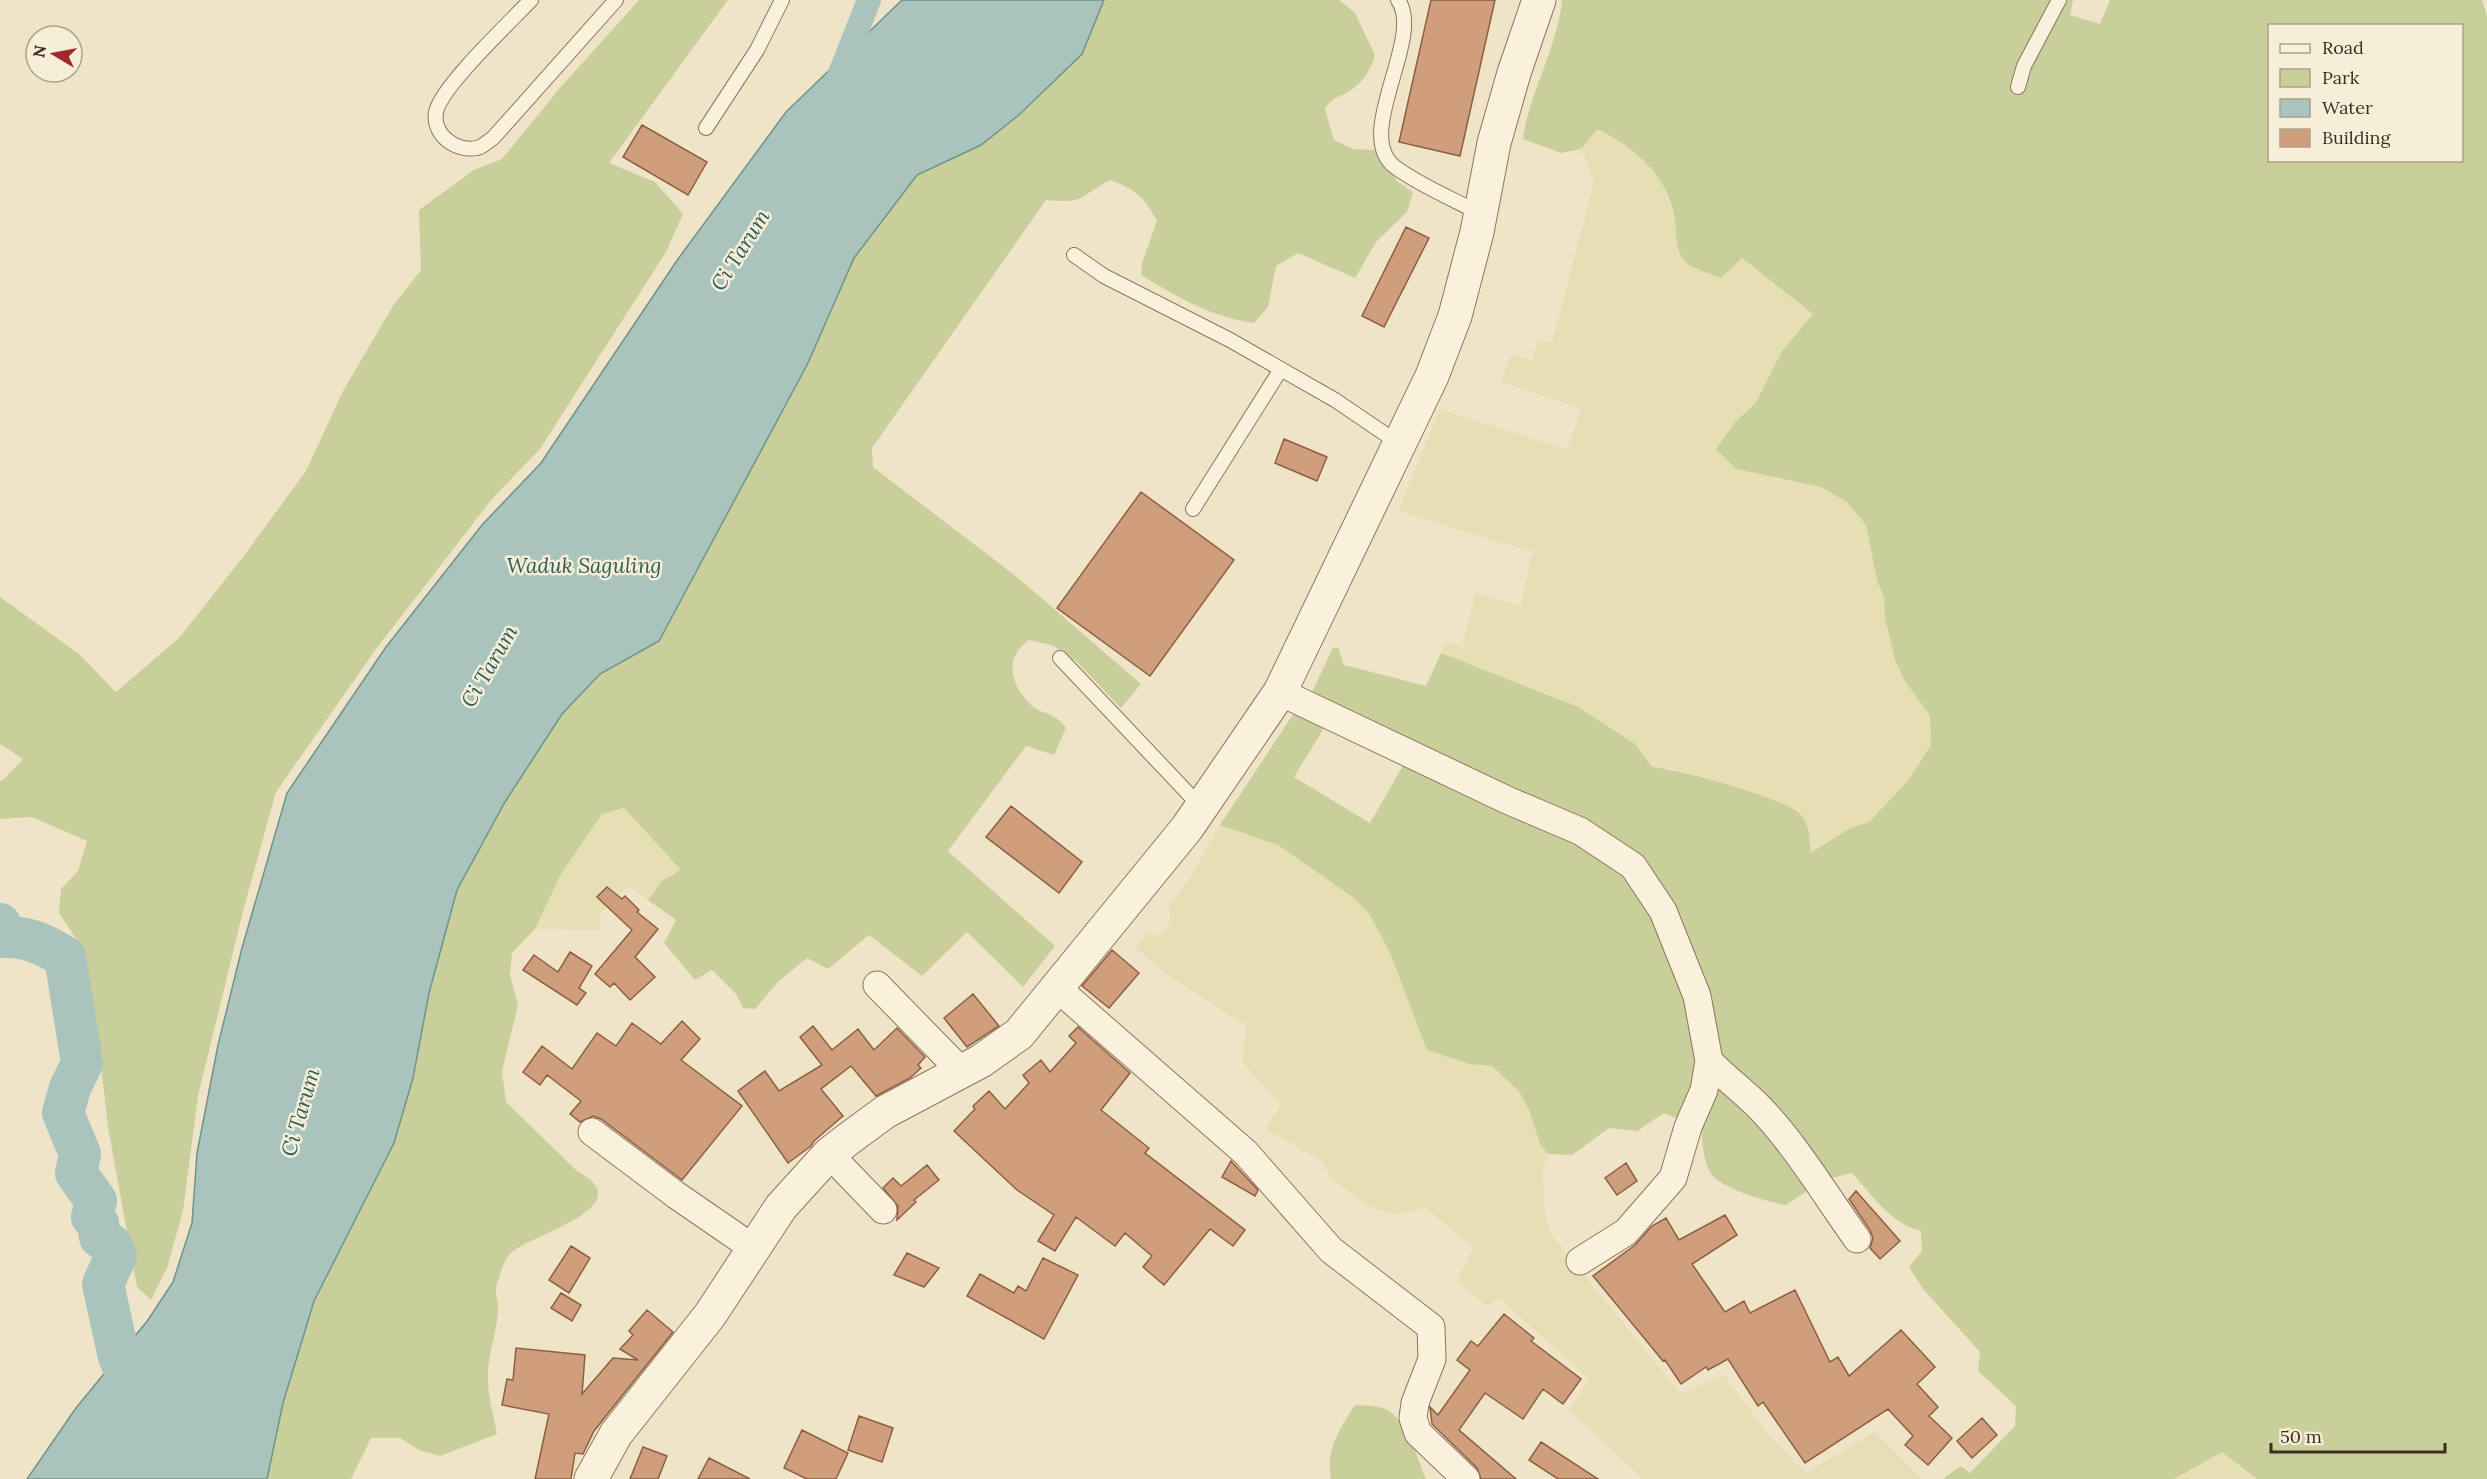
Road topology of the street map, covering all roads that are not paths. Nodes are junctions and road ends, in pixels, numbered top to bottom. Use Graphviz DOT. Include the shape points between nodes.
graph roads {
  1 [pos="531,0"];
  2 [pos="616,0"];
  3 [pos="782,0"];
  4 [pos="1398,0"];
  5 [pos="1539,0"];
  6 [pos="2058,0"];
  7 [pos="2018,87"];
  8 [pos="706,128"];
  9 [pos="1481,214"];
  10 [pos="1074,255"];
  11 [pos="1281,369"];
  12 [pos="1401,441"];
  13 [pos="1193,509"];
  14 [pos="1060,658"];
  15 [pos="1280,692"];
  16 [pos="1201,807"];
  17 [pos="877,985"];
  18 [pos="1057,988"];
  19 [pos="1709,1061"];
  20 [pos="961,1071"];
  21 [pos="592,1132"];
  22 [pos="829,1154"];
  23 [pos="883,1210"];
  24 [pos="1857,1239"];
  25 [pos="753,1248"];
  26 [pos="1580,1261"];
  27 [pos="591,1479"];
  28 [pos="1466,1479"];
  1 -- 2 [label="lane" via="441,98 435,120 438,130 450,142 480,148 493,138"];
  3 -- 8 [label="lane" via="757,50"];
  4 -- 9 [label="lane" via="1402,6 1402,30 1380,129 1383,154 1395,167"];
  5 -- 9 [label="street" via="1494,143"];
  6 -- 7 [label="lane" via="2024,66"];
  9 -- 12 [label="street" via="1455,316"];
  10 -- 11 [label="lane" via="1104,276"];
  11 -- 12 [label="lane"];
  11 -- 13 [label="lane"];
  12 -- 15 [label="street"];
  14 -- 16 [label="lane"];
  15 -- 16 [label="street"];
  15 -- 19 [label="street" via="1580,831 1633,866 1663,911 1681,953 1697,996"];
  16 -- 18 [label="street"];
  17 -- 20 [label="street"];
  18 -- 20 [label="street" via="1018,1034"];
  18 -- 28 [label="street" via="1246,1153 1331,1250 1431,1327 1432,1359 1413,1418 1418,1433"];
  19 -- 24 [label="street" via="1774,1125"];
  19 -- 26 [label="street" via="1704,1090 1673,1178 1626,1232"];
  20 -- 22 [label="street" via="885,1113"];
  21 -- 25 [label="street"];
  22 -- 23 [label="street"];
  22 -- 25 [label="street" via="781,1207"];
  25 -- 27 [label="street" via="710,1315 615,1434"];
}
